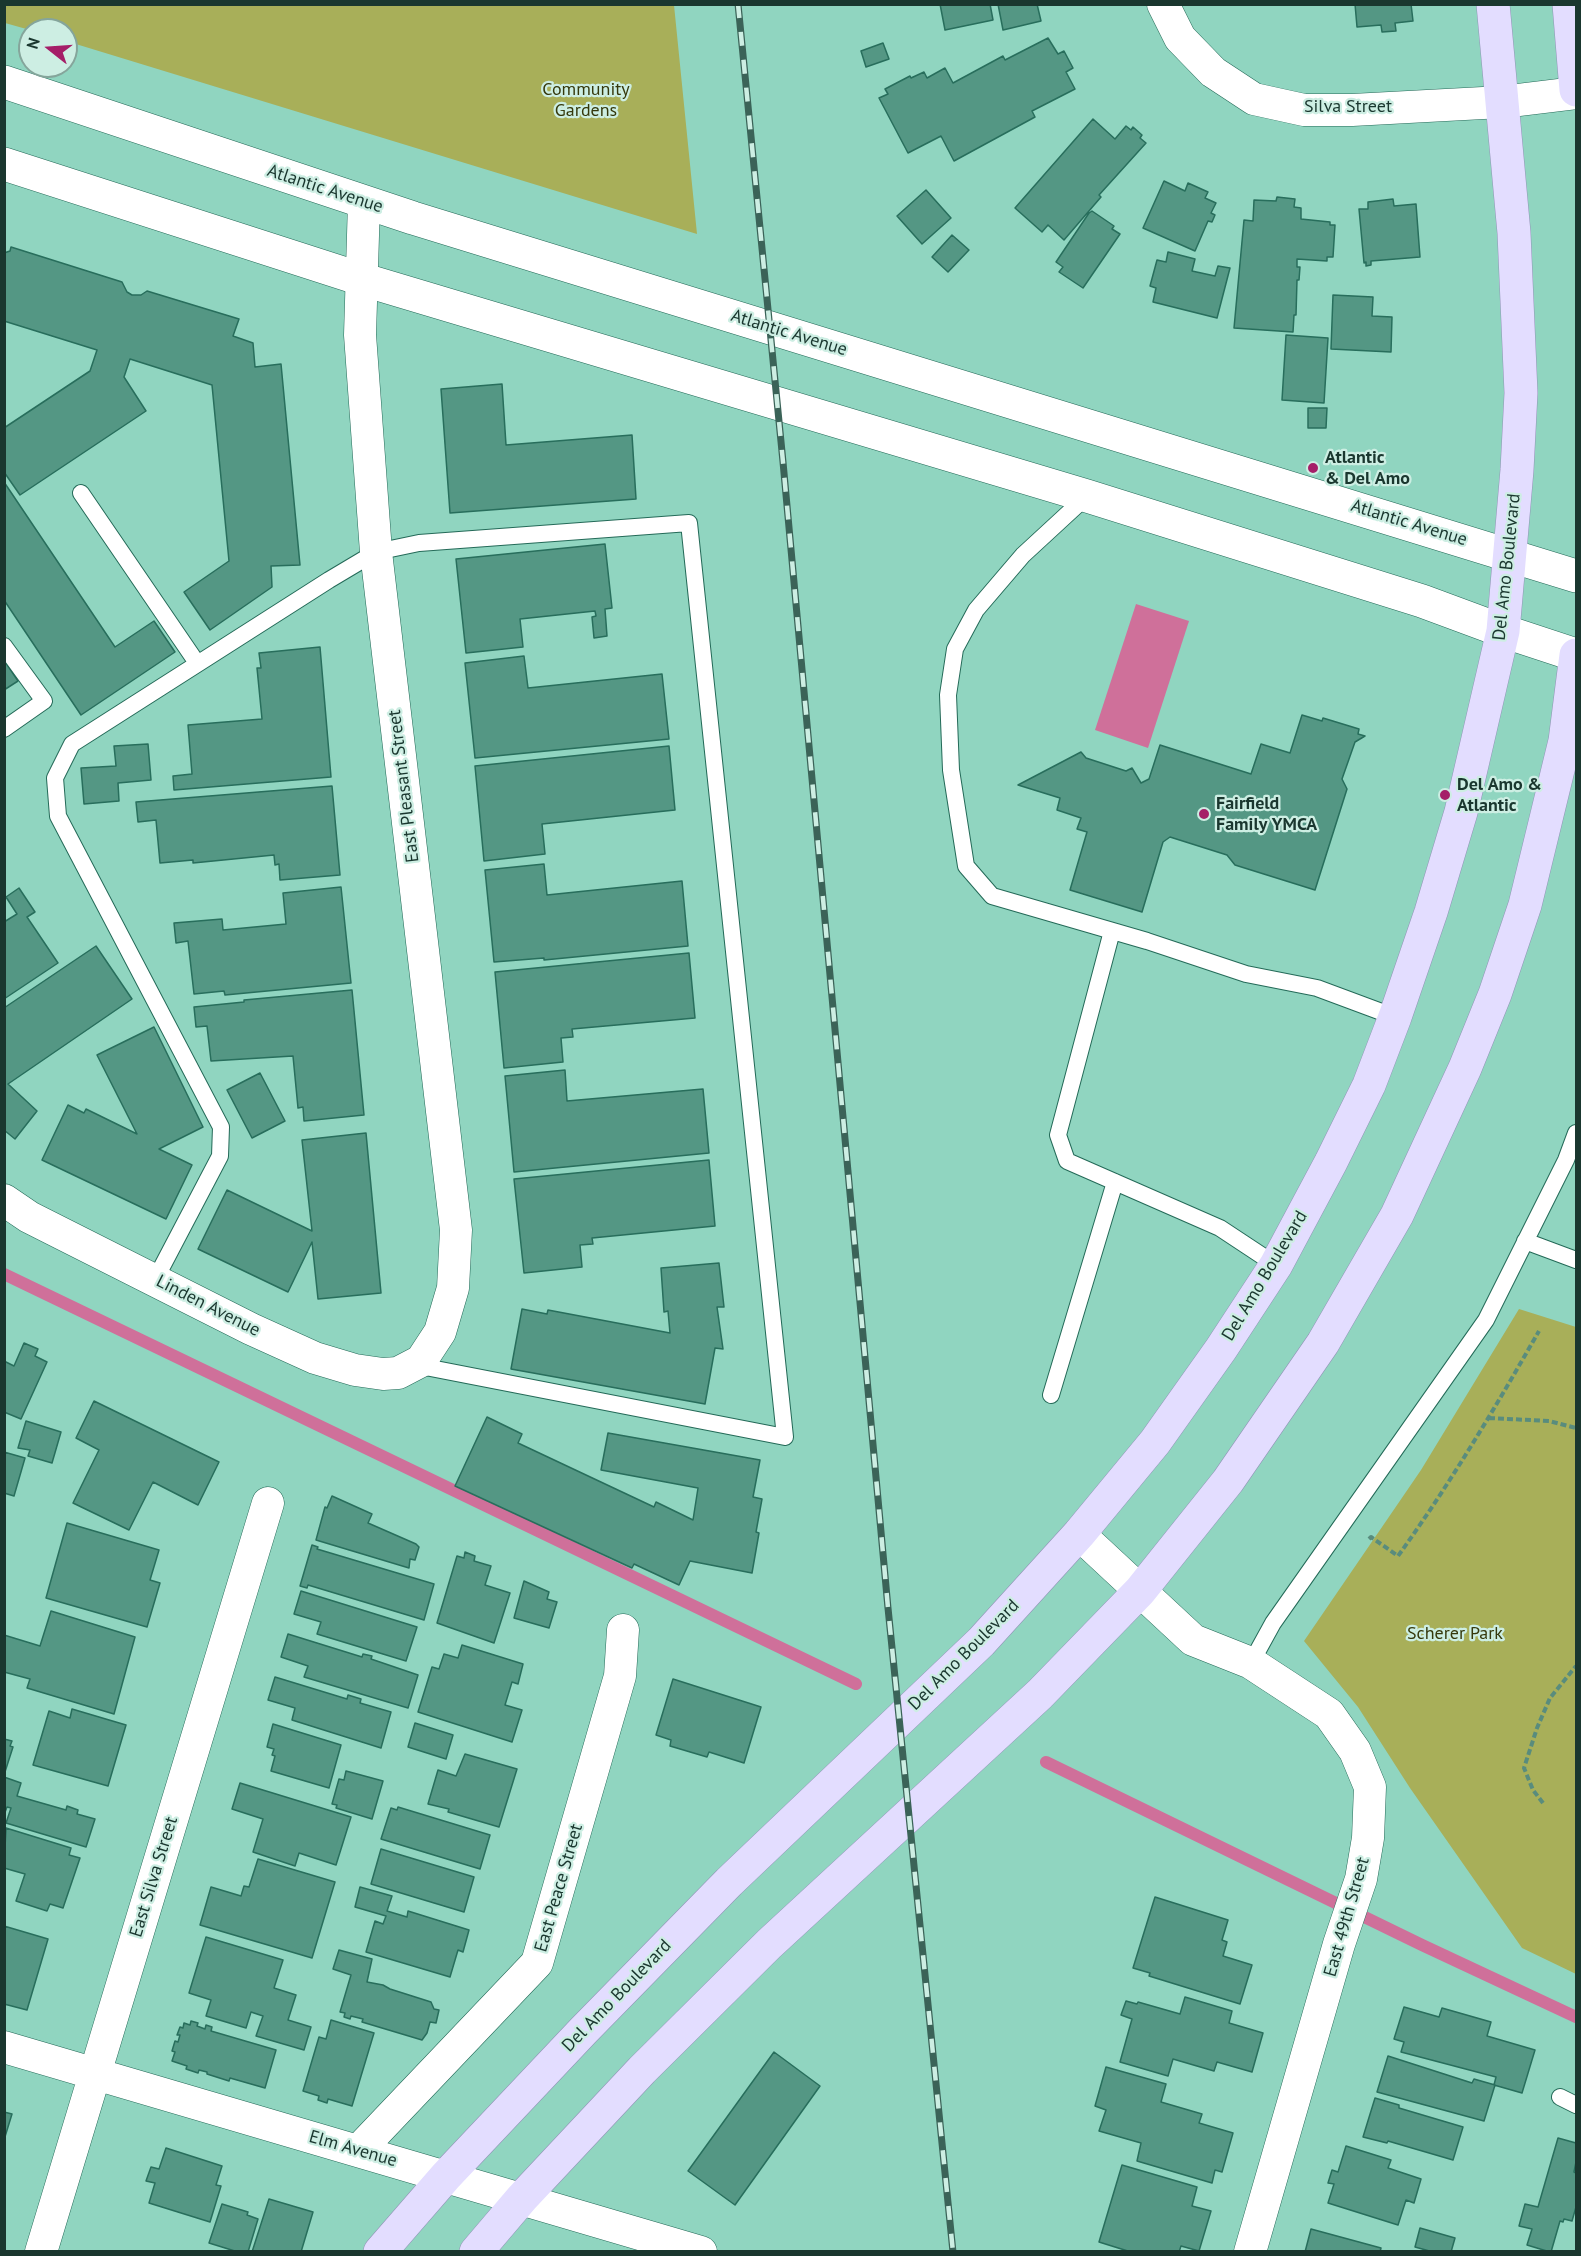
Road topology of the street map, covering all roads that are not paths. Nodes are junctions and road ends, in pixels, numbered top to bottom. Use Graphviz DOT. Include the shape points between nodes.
graph roads {
  1 [pos="1162,4"];
  2 [pos="1493,4"];
  3 [pos="1572,22"];
  4 [pos="4,82"];
  5 [pos="1576,91"];
  6 [pos="1502,102"];
  7 [pos="4,164"];
  8 [pos="364,202"];
  9 [pos="361,279"];
  10 [pos="81,493"];
  11 [pos="1087,496"];
  12 [pos="376,552"];
  13 [pos="1509,554"];
  14 [pos="1576,576"];
  15 [pos="1503,631"];
  16 [pos="4,646"];
  17 [pos="1576,655"];
  18 [pos="197,663"];
  19 [pos="4,729"];
  20 [pos="1112,931"];
  21 [pos="1395,1017"];
  22 [pos="1576,1132"];
  23 [pos="1115,1182"];
  24 [pos="4,1200"];
  25 [pos="1525,1241"];
  26 [pos="1576,1260"];
  27 [pos="1276,1264"];
  28 [pos="155,1280"];
  29 [pos="418,1363"];
  30 [pos="1051,1395"];
  31 [pos="268,1503"];
  32 [pos="1079,1534"];
  33 [pos="1140,1591"];
  34 [pos="623,1630"];
  35 [pos="1251,1663"];
  36 [pos="4,2047"];
  37 [pos="94,2073"];
  38 [pos="1560,2097"];
  39 [pos="1576,2105"];
  40 [pos="358,2151"];
  41 [pos="446,2176"];
  42 [pos="522,2198"];
  43 [pos="41,2252"];
  44 [pos="380,2252"];
  45 [pos="476,2252"];
  46 [pos="700,2252"];
  47 [pos="1250,2252"];
  1 -- 6 [label="street, Silva Street" via="1186,45 1214,72 1254,99 1304,110"];
  2 -- 6 [label="main road, Del Amo Boulevard"];
  3 -- 5 [label="main road"];
  4 -- 8 [label="main road, Atlantic Avenue"];
  5 -- 6 [label="street, Silva Street"];
  6 -- 13 [label="main road, Del Amo Boulevard" via="1514,233 1521,393"];
  7 -- 9 [label="main road"];
  8 -- 9 [label="street, East Pleasant Street"];
  8 -- 13 [label="main road, Atlantic Avenue"];
  9 -- 11 [label="main road"];
  9 -- 12 [label="street, East Pleasant Street" via="360,335"];
  10 -- 18 [label="lane"];
  11 -- 15 [label="main road" via="1422,601"];
  11 -- 20 [label="lane" via="1023,555 976,610 955,649 948,695 951,770 966,866 992,896"];
  12 -- 18 [label="lane"];
  12 -- 29 [label="street, East Pleasant Street" via="456,1230 453,1288 440,1332"];
  12 -- 29 [label="lane" via="419,543 689,523 785,1437"];
  13 -- 14 [label="main road, Atlantic Avenue"];
  13 -- 15 [label="main road, Del Amo Boulevard"];
  15 -- 17 [label="main road"];
  15 -- 21 [label="main road, Del Amo Boulevard" via="1461,812"];
  16 -- 19 [label="lane" via="44,701"];
  17 -- 33 [label="main road" via="1565,741 1525,905 1496,994 1397,1215 1323,1343 1228,1481"];
  18 -- 28 [label="lane" via="72,744 55,778 58,816 220,1126 220,1156"];
  20 -- 21 [label="lane" via="1246,974 1317,988"];
  20 -- 23 [label="lane" via="1058,1135 1067,1161"];
  21 -- 27 [label="main road, Del Amo Boulevard" via="1369,1084"];
  22 -- 25 [label="lane"];
  23 -- 27 [label="lane" via="1220,1228"];
  23 -- 30 [label="lane"];
  24 -- 28 [label="street, Linden Avenue" via="29,1217"];
  25 -- 26 [label="lane"];
  25 -- 35 [label="lane" via="1486,1320 1273,1623"];
  27 -- 32 [label="main road, Del Amo Boulevard" via="1155,1442"];
  28 -- 29 [label="street, Linden Avenue" via="315,1358 383,1374 398,1373"];
  31 -- 37 [label="street, East Silva Street"];
  32 -- 33 [label="street, East 49th Street"];
  32 -- 41 [label="main road, Del Amo Boulevard" via="981,1642 729,1882"];
  33 -- 35 [label="street, East 49th Street" via="1193,1640"];
  33 -- 42 [label="main road" via="1040,1695 769,1944 642,2070"];
  34 -- 40 [label="street, East Peace Street" via="620,1677 537,1963"];
  35 -- 47 [label="street, East 49th Street" via="1329,1714 1355,1751 1370,1787 1361,1879"];
  36 -- 37 [label="street, Elm Avenue"];
  37 -- 40 [label="street, Elm Avenue"];
  37 -- 43 [label="street, East Silva Street"];
  38 -- 39 [label="lane"];
  40 -- 41 [label="street, Elm Avenue"];
  41 -- 42 [label="street, Elm Avenue"];
  41 -- 44 [label="main road, Del Amo Boulevard"];
  42 -- 45 [label="main road"];
  42 -- 46 [label="street, Elm Avenue"];
}
